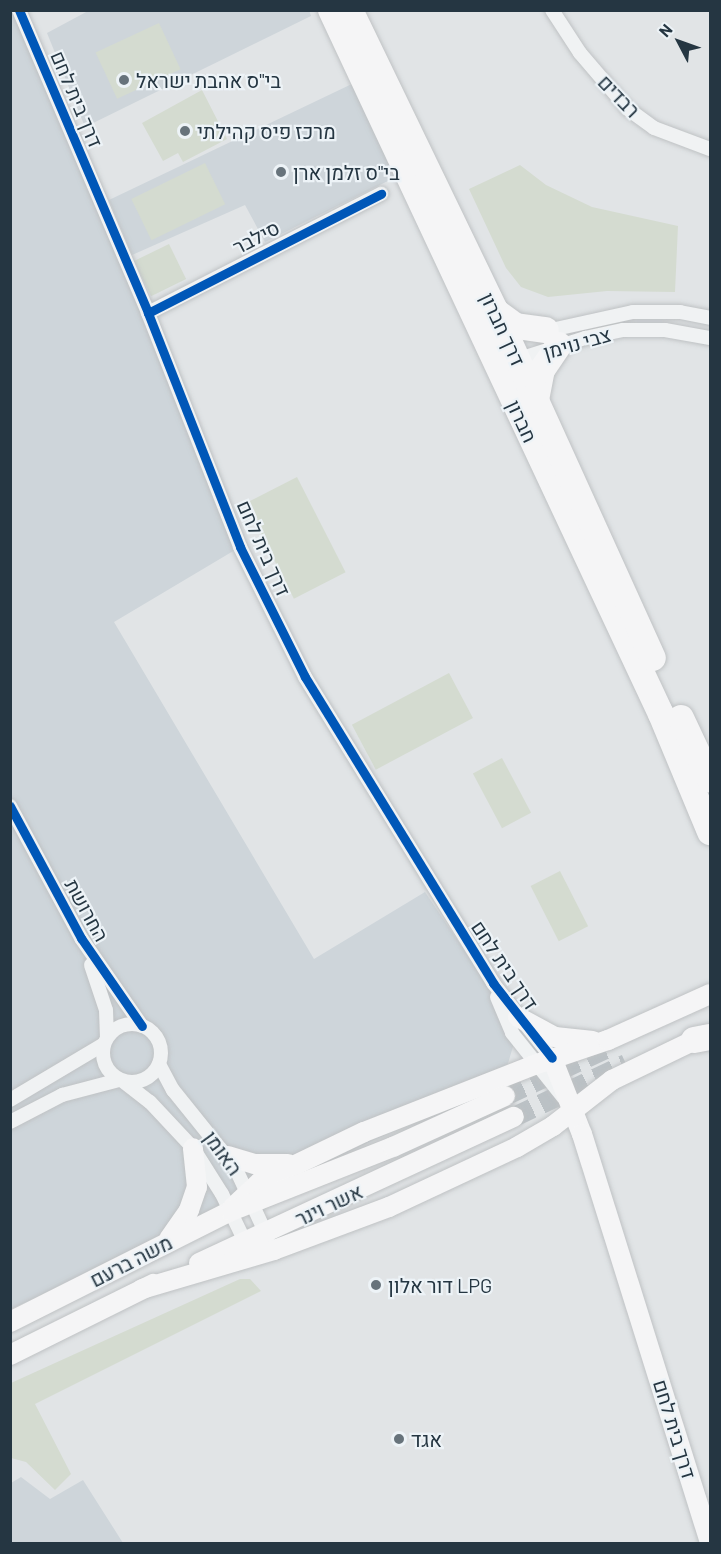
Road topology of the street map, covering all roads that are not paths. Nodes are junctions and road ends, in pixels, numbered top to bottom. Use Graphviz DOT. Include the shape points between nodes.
graph roads {
  1 [pos="18,10"];
  2 [pos="331,10"];
  3 [pos="350,10"];
  4 [pos="552,10"];
  5 [pos="10,15"];
  6 [pos="711,148"];
  7 [pos="381,194"];
  8 [pos="495,310"];
  9 [pos="148,313"];
  10 [pos="711,318"];
  11 [pos="552,338"];
  12 [pos="711,338"];
  13 [pos="507,355"];
  14 [pos="536,400"];
  15 [pos="711,780"];
  16 [pos="10,806"];
  17 [pos="711,832"];
  18 [pos="81,938"];
  19 [pos="493,983"];
  20 [pos="711,994"];
  21 [pos="518,1017"];
  22 [pos="142,1026"];
  23 [pos="705,1037"];
  24 [pos="608,1040"];
  25 [pos="106,1041"];
  26 [pos="543,1061"];
  27 [pos="159,1064"];
  28 [pos="122,1081"];
  29 [pos="505,1096"];
  30 [pos="10,1100"];
  31 [pos="574,1110"];
  32 [pos="514,1117"];
  33 [pos="10,1122"];
  34 [pos="193,1148"];
  35 [pos="228,1156"];
  36 [pos="297,1162"];
  37 [pos="250,1197"];
  38 [pos="231,1210"];
  39 [pos="270,1242"];
  40 [pos="163,1245"];
  41 [pos="250,1251"];
  42 [pos="50,1303"];
  43 [pos="10,1305"];
  44 [pos="10,1322"];
  45 [pos="10,1355"];
  46 [pos="711,1542"];
  1 -- 5 [label="street"];
  1 -- 9 [label="street, דרך בית לחם"];
  2 -- 13 [label="highway, חברון"];
  3 -- 8 [label="highway, דרך חברון"];
  4 -- 6 [label="street, רבדים" via="586,60 633,114 654,128"];
  7 -- 9 [label="street, סילבר"];
  8 -- 11 [label="highway" via="522,328"];
  8 -- 13 [label="highway, דרך חברון"];
  9 -- 19 [label="street, דרך בית לחם" via="240,547 295,657 384,810"];
  10 -- 11 [label="street, צבי נוימן" via="680,312 633,312"];
  11 -- 12 [label="street, צבי נוימן" via="623,330 665,330"];
  11 -- 13 [label="street, צבי נוימן"];
  11 -- 13 [label="street, צבי נוימן"];
  11 -- 14 [label="highway"];
  13 -- 14 [label="highway, דרך חברון"];
  13 -- 17 [label="highway, חברון"];
  14 -- 15 [label="highway, דרך חברון"];
  16 -- 18 [label="street, החרושת"];
  18 -- 22 [label="street, החרושת"];
  18 -- 25 [label="street, החרושת" via="103,996"];
  19 -- 21 [label="street, דרך בית לחם"];
  19 -- 26 [label="street, דרך בית לחם" via="512,1033"];
  20 -- 24 [label="main road"];
  21 -- 24 [label="main road" via="555,1037"];
  21 -- 26 [label="street, דרך בית לחם"];
  22 -- 25 [label="street" via="122,1025"];
  22 -- 27 [label="street" via="159,1043"];
  23 -- 31 [label="main road" via="612,1080"];
  24 -- 26 [label="main road"];
  25 -- 28 [label="street" via="107,1069"];
  25 -- 30 [label="street"];
  26 -- 31 [label="main road, דרך בית לחם"];
  26 -- 36 [label="main road"];
  27 -- 28 [label="street" via="141,1081"];
  27 -- 35 [label="street, האומן" via="173,1090"];
  28 -- 33 [label="street" via="62,1095"];
  28 -- 34 [label="street, האומן" via="150,1102"];
  29 -- 37 [label="main road, אשר וינר" via="393,1147"];
  31 -- 39 [label="main road" via="494,1159 344,1226"];
  31 -- 46 [label="main road, דרך בית לחם"];
  32 -- 39 [label="main road, אשר וינר"];
  34 -- 38 [label="street, האומן"];
  34 -- 40 [label="main road" via="197,1166 194,1196 181,1224"];
  35 -- 36 [label="main road" via="255,1164"];
  35 -- 37 [label="street, האומן"];
  36 -- 37 [label="main road"];
  37 -- 38 [label="main road, משה ברעם"];
  37 -- 39 [label="street, האומן"];
  38 -- 40 [label="main road, משה ברעם"];
  38 -- 41 [label="street, האומן"];
  39 -- 41 [label="main road, משה ברעם"];
  40 -- 42 [label="main road, משה ברעם"];
  41 -- 45 [label="main road, משה ברעם" via="142,1289"];
  42 -- 43 [label="main road"];
  42 -- 44 [label="main road, משה ברעם"];
}
